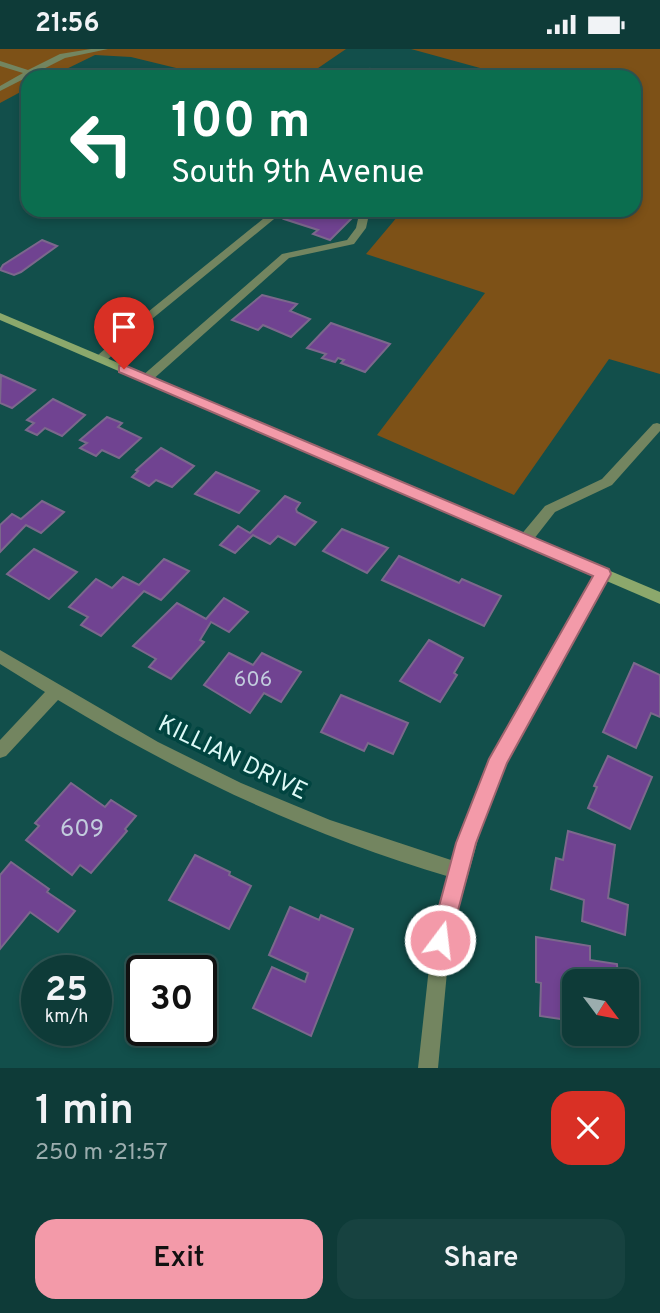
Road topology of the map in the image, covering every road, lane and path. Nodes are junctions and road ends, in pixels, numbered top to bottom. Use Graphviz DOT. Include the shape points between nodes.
graph roads {
  1 [pos="104,49"];
  2 [pos="0,63"];
  3 [pos="21,70"];
  4 [pos="35,70"];
  5 [pos="21,77"];
  6 [pos="0,89"];
  7 [pos="271,217"];
  8 [pos="363,217"];
  9 [pos="0,316"];
  10 [pos="101,359"];
  11 [pos="146,379"];
  12 [pos="657,427"];
  13 [pos="525,540"];
  14 [pos="603,574"];
  15 [pos="660,598"];
  16 [pos="0,656"];
  17 [pos="57,690"];
  18 [pos="0,751"];
  19 [pos="459,871"];
  20 [pos="428,1068"];
  1 -- 4 [label="street" via="63,56"];
  2 -- 3 [label="street"];
  5 -- 6 [label="street"];
  7 -- 10 [label="street"];
  8 -- 11 [label="street" via="351,242 286,256"];
  9 -- 10 [label="street"];
  10 -- 11 [label="street"];
  11 -- 13 [label="street"];
  12 -- 13 [label="street" via="607,482 550,509"];
  13 -- 14 [label="street"];
  14 -- 15 [label="street"];
  14 -- 19 [label="street" via="499,759"];
  16 -- 17 [label="street, KILLIAN DRIVE"];
  17 -- 18 [label="street"];
  17 -- 19 [label="street, KILLIAN DRIVE" via="154,747 255,798 368,843"];
  19 -- 20 [label="street" via="440,940"];
}
